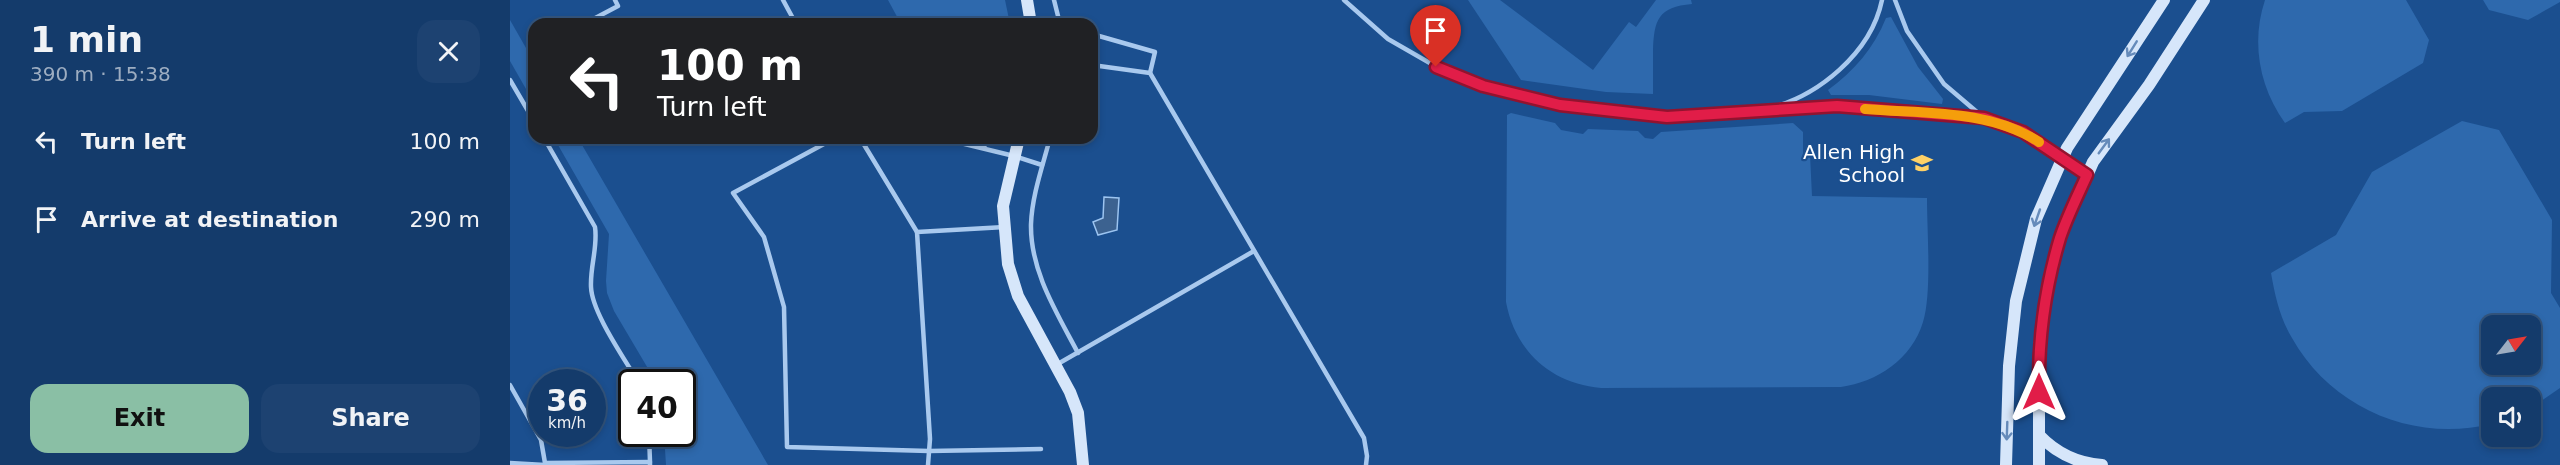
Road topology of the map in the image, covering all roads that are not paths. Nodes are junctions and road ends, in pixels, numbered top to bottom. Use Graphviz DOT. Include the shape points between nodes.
graph roads {
  1 [pos="615,0"];
  2 [pos="783,0"];
  3 [pos="1027,0"];
  4 [pos="1054,0"];
  5 [pos="1344,0"];
  6 [pos="1882,0"];
  7 [pos="1895,0"];
  8 [pos="2164,0"];
  9 [pos="2204,0"];
  10 [pos="595,18"];
  11 [pos="793,18"];
  12 [pos="1030,18"];
  13 [pos="1058,18"];
  14 [pos="1098,36"];
  15 [pos="1098,66"];
  16 [pos="1150,73"];
  17 [pos="510,80"];
  18 [pos="528,111"];
  19 [pos="1749,112"];
  20 [pos="1984,118"];
  21 [pos="547,144"];
  22 [pos="824,144"];
  23 [pos="864,144"];
  24 [pos="966,144"];
  25 [pos="985,144"];
  26 [pos="1017,144"];
  27 [pos="1048,144"];
  28 [pos="984,148"];
  29 [pos="1014,156"];
  30 [pos="2062,158"];
  31 [pos="1042,165"];
  32 [pos="2087,175"];
  33 [pos="1005,227"];
  34 [pos="917,232"];
  35 [pos="1254,250"];
  36 [pos="1078,352"];
  37 [pos="1056,365"];
  38 [pos="631,369"];
  39 [pos="510,385"];
  40 [pos="2039,435"];
  41 [pos="649,447"];
  42 [pos="1041,449"];
  43 [pos="929,451"];
  44 [pos="510,463"];
  45 [pos="650,463"];
  46 [pos="545,464"];
  47 [pos="928,465"];
  48 [pos="1083,465"];
  49 [pos="1366,465"];
  50 [pos="2006,465"];
  51 [pos="2039,465"];
  52 [pos="2102,465"];
  1 -- 10 [label="lane" via="618,6"];
  2 -- 11 [label="lane"];
  3 -- 12 [label="street"];
  4 -- 13 [label="lane"];
  5 -- 19 [label="lane" via="1388,39 1449,74 1483,86 1560,105 1667,117"];
  6 -- 19 [label="lane" via="1863,45 1832,76 1795,101"];
  7 -- 20 [label="lane" via="1907,31 1944,84"];
  8 -- 30 [label="street, one-way"];
  32 -- 9 [label="street, one-way"];
  14 -- 16 [label="lane" via="1155,52"];
  15 -- 16 [label="lane"];
  16 -- 35 [label="lane"];
  17 -- 18 [label="lane"];
  19 -- 20 [label="lane" via="1837,106"];
  20 -- 30 [label="lane" via="2023,132"];
  21 -- 38 [label="lane" via="595,226 593,299"];
  22 -- 43 [label="lane" via="733,193 764,237 784,307 788,447"];
  23 -- 34 [label="lane"];
  24 -- 28 [label="lane"];
  25 -- 28 [label="lane"];
  26 -- 29 [label="street"];
  27 -- 31 [label="lane"];
  28 -- 29 [label="lane"];
  29 -- 31 [label="lane"];
  29 -- 33 [label="street" via="1003,206"];
  30 -- 32 [label="lane"];
  30 -- 50 [label="street, one-way" via="2036,219 2016,301 2009,366"];
  31 -- 36 [label="lane" via="1031,224 1038,273"];
  32 -- 40 [label="street" via="2060,237 2046,297 2039,349"];
  33 -- 34 [label="lane"];
  33 -- 37 [label="street" via="1008,264 1018,296"];
  34 -- 43 [label="lane"];
  35 -- 36 [label="lane"];
  35 -- 49 [label="lane" via="1364,438"];
  36 -- 37 [label="lane"];
  37 -- 48 [label="street" via="1078,413"];
  39 -- 46 [label="lane" via="541,440"];
  40 -- 51 [label="street"];
  40 -- 52 [label="street" via="2067,456"];
  41 -- 45 [label="lane"];
  42 -- 43 [label="lane"];
  43 -- 47 [label="lane"];
  44 -- 46 [label="lane"];
  45 -- 46 [label="lane"];
}
